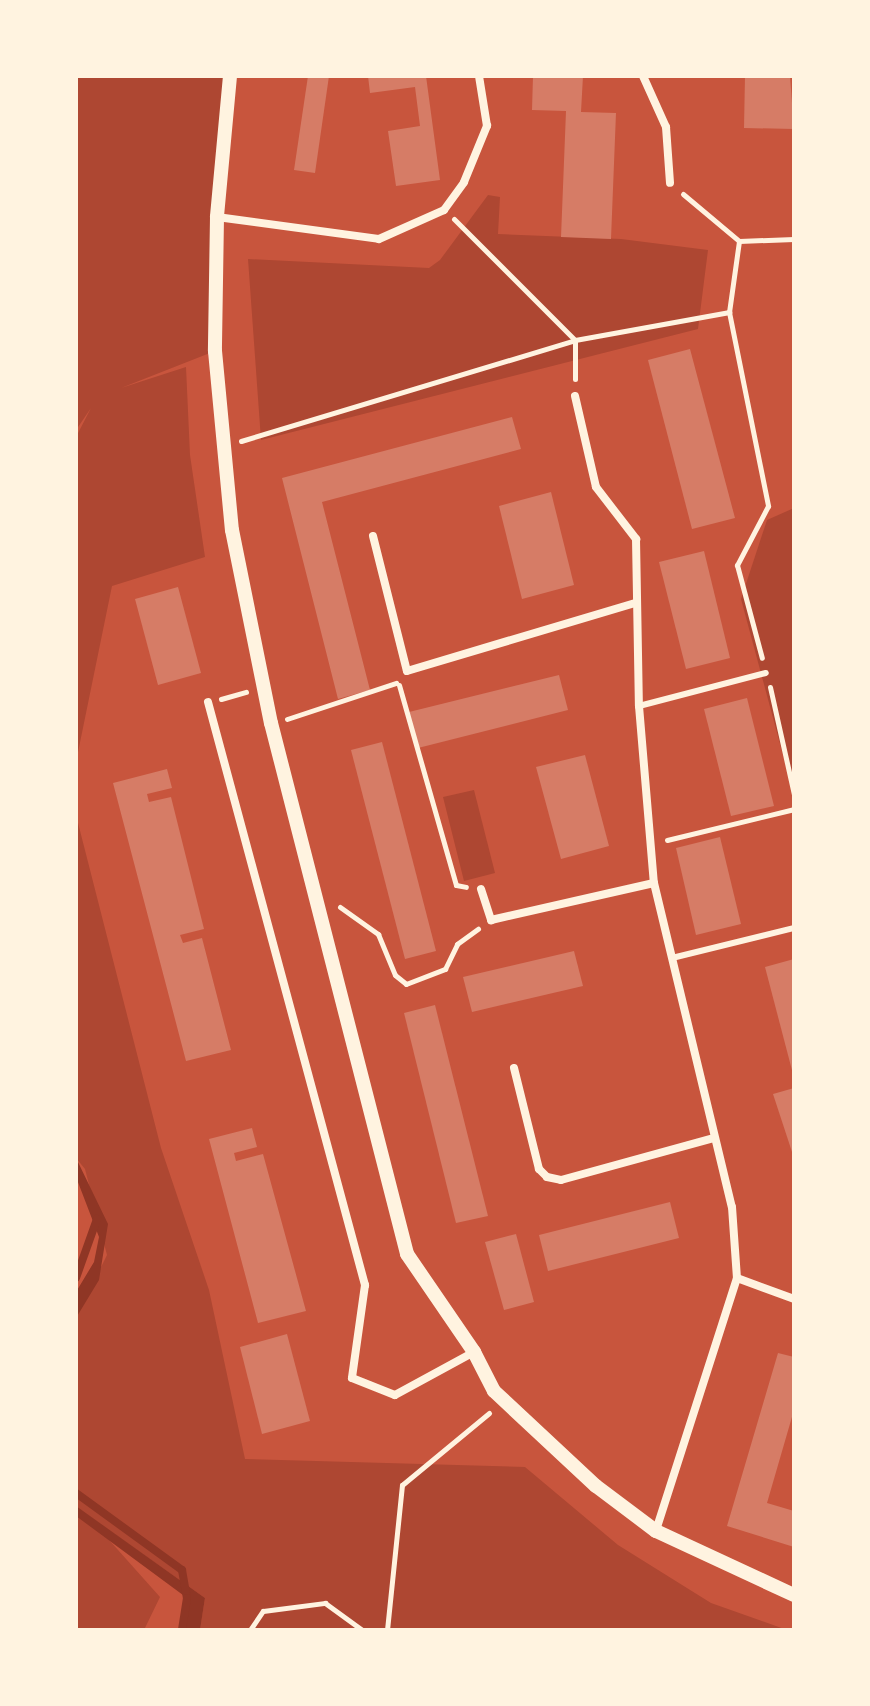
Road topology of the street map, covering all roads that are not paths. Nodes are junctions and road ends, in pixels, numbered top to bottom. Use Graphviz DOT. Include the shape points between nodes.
graph roads {
  1 [pos="230,76"];
  2 [pos="479,76"];
  3 [pos="643,76"];
  4 [pos="670,183"];
  5 [pos="217,217"];
  6 [pos="575,396"];
  7 [pos="373,536"];
  8 [pos="635,603"];
  9 [pos="766,673"];
  10 [pos="208,702"];
  11 [pos="639,706"];
  12 [pos="654,883"];
  13 [pos="481,889"];
  14 [pos="794,928"];
  15 [pos="672,958"];
  16 [pos="514,1068"];
  17 [pos="714,1138"];
  18 [pos="737,1278"];
  19 [pos="794,1299"];
  20 [pos="474,1352"];
  21 [pos="656,1531"];
  22 [pos="794,1595"];
  1 -- 5 [label="street"];
  2 -- 5 [label="street" via="487,126 464,182 444,210 379,239"];
  3 -- 4 [label="street" via="666,127"];
  5 -- 20 [label="street" via="215,351 221,447 263,688 407,1254"];
  6 -- 8 [label="street" via="596,487 636,539"];
  7 -- 8 [label="street" via="407,671"];
  8 -- 11 [label="street"];
  9 -- 11 [label="lane"];
  10 -- 20 [label="street" via="365,1285 352,1378 395,1395"];
  11 -- 12 [label="street"];
  12 -- 13 [label="street" via="491,920"];
  12 -- 15 [label="street"];
  14 -- 15 [label="lane"];
  15 -- 17 [label="street"];
  16 -- 17 [label="street" via="539,1169 547,1177 561,1180"];
  17 -- 18 [label="street" via="732,1207"];
  18 -- 19 [label="street"];
  18 -- 21 [label="street"];
  20 -- 21 [label="street" via="494,1391 596,1486"];
  21 -- 22 [label="street"];
}
